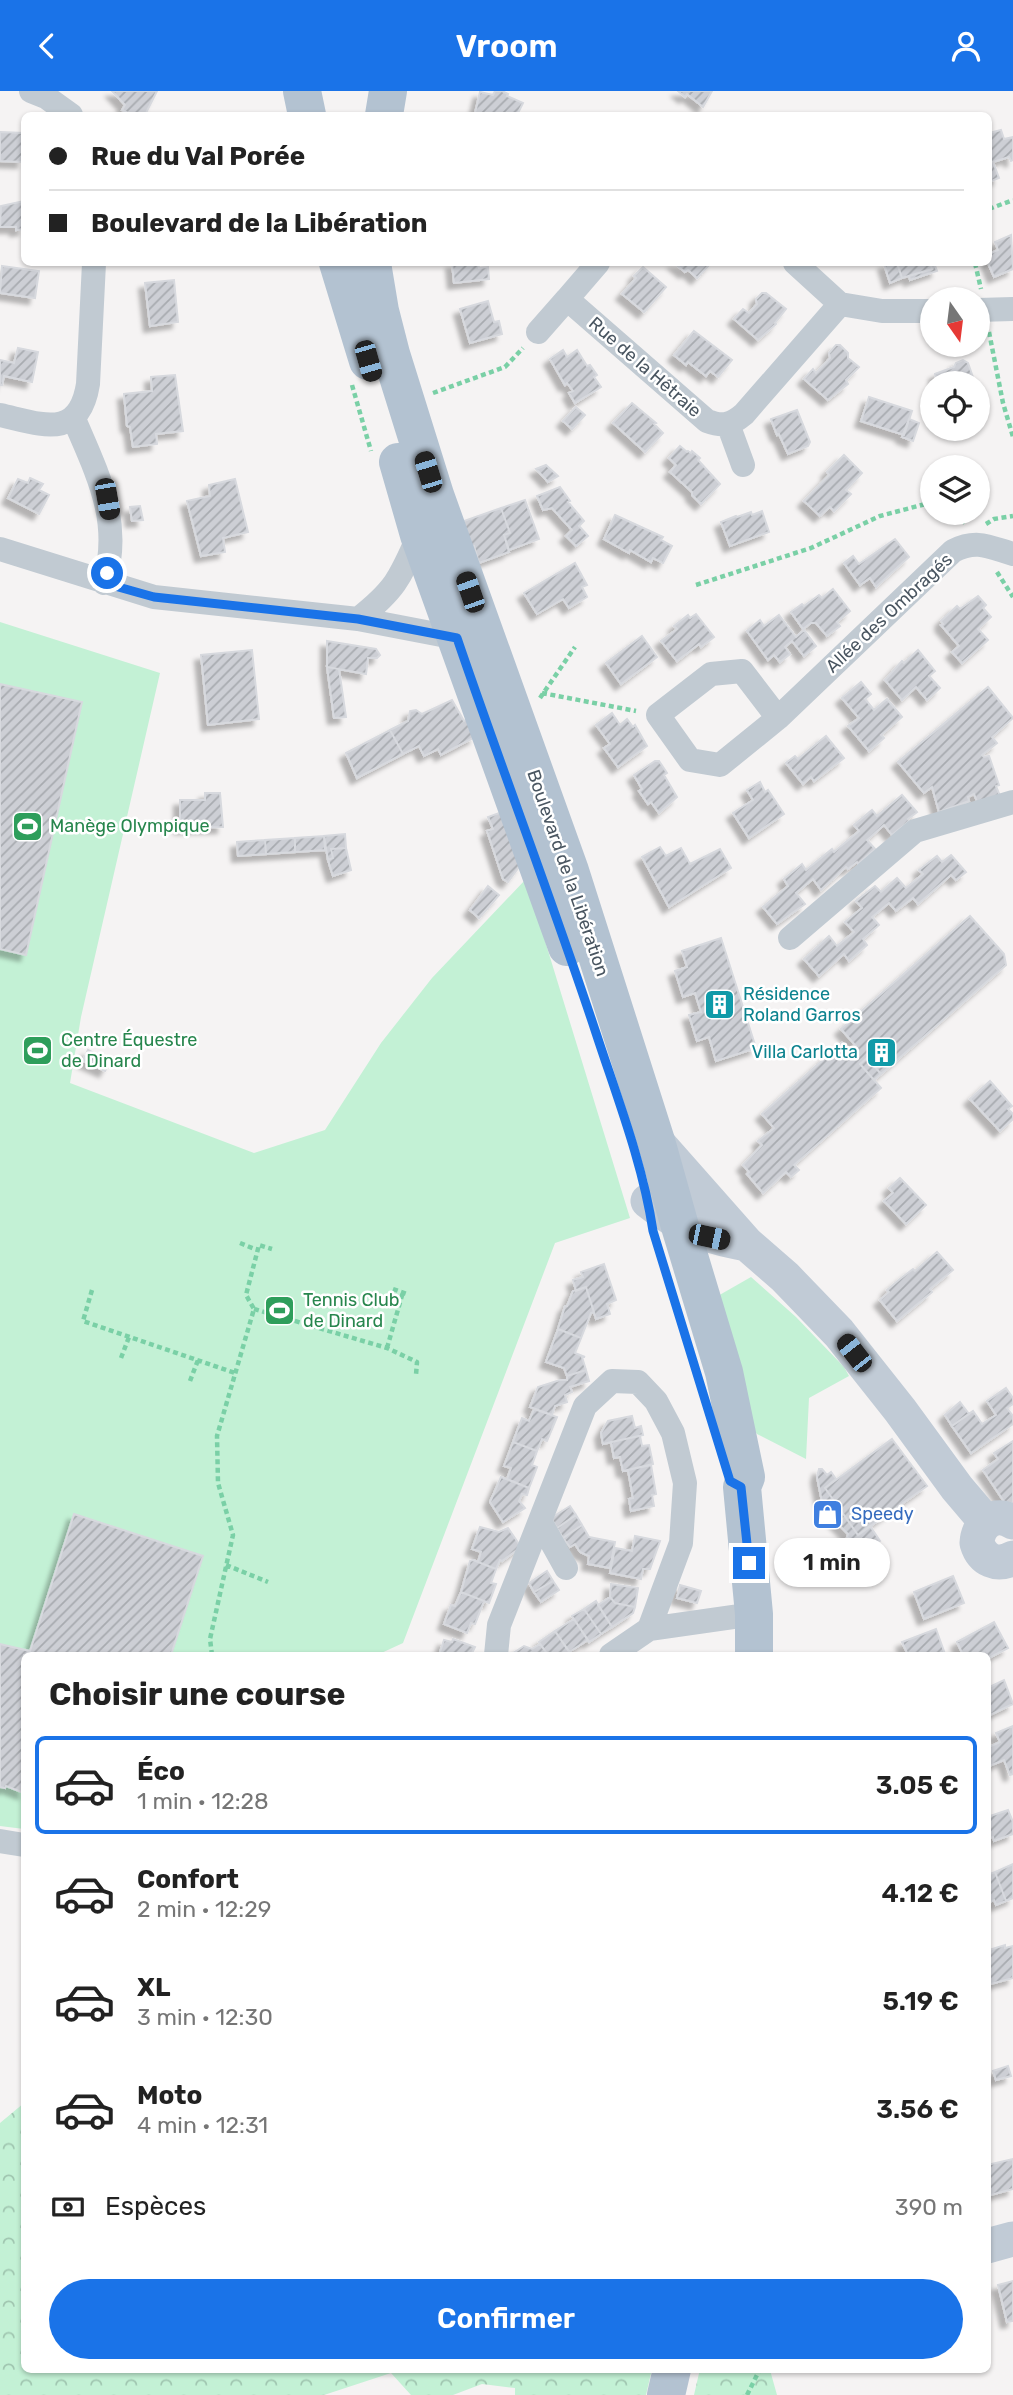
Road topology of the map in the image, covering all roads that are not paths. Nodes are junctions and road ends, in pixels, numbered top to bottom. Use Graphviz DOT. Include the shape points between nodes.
graph roads {
  1 [pos="31,91"];
  2 [pos="302,91"];
  3 [pos="388,91"];
  4 [pos="67,112"];
  5 [pos="306,112"];
  6 [pos="384,112"];
  7 [pos="94,266"];
  8 [pos="339,266"];
  9 [pos="372,266"];
  10 [pos="595,266"];
  11 [pos="797,266"];
  12 [pos="567,299"];
  13 [pos="841,304"];
  14 [pos="1013,309"];
  15 [pos="990,310"];
  16 [pos="920,311"];
  17 [pos="538,332"];
  18 [pos="0,415"];
  19 [pos="74,419"];
  20 [pos="728,424"];
  21 [pos="743,465"];
  22 [pos="419,534"];
  23 [pos="0,549"];
  24 [pos="1013,554"];
  25 [pos="104,583"];
  26 [pos="358,619"];
  27 [pos="457,638"];
  28 [pos="778,717"];
  29 [pos="1013,802"];
  30 [pos="790,938"];
  31 [pos="656,1140"];
  32 [pos="649,1201"];
  33 [pos="679,1223"];
  34 [pos="747,1244"];
  35 [pos="701,1297"];
  36 [pos="741,1487"];
  37 [pos="999,1522"];
  38 [pos="541,1523"];
  39 [pos="1012,1562"];
  40 [pos="566,1568"];
  41 [pos="754,1614"];
  42 [pos="649,1629"];
  43 [pos="496,1652"];
  44 [pos="615,1652"];
  45 [pos="754,1652"];
  46 [pos="0,1841"];
  47 [pos="21,1844"];
  48 [pos="1013,2239"];
  49 [pos="991,2245"];
  50 [pos="671,2373"];
  51 [pos="666,2395"];
  1 -- 4 [label="street"];
  2 -- 5 [label="main road"];
  3 -- 6 [label="main road"];
  7 -- 19 [label="street" via="88,384 85,403"];
  8 -- 22 [label="main road, Boulevard de la Libération"];
  9 -- 31 [label="main road, Boulevard de la Libération" via="380,311 435,495 570,871"];
  10 -- 12 [label="street"];
  11 -- 13 [label="street"];
  12 -- 17 [label="street"];
  12 -- 20 [label="street, Rue de la Hêtraie" via="707,421"];
  13 -- 16 [label="street"];
  13 -- 20 [label="street" via="744,414"];
  14 -- 15 [label="street"];
  18 -- 19 [label="street" via="47,425"];
  19 -- 25 [label="street" via="107,499 111,524"];
  20 -- 21 [label="street"];
  22 -- 26 [label="street" via="395,587"];
  22 -- 27 [label="main road, Boulevard de la Libération"];
  23 -- 25 [label="street"];
  24 -- 28 [label="street, Allée des Ombragés" via="978,544 953,551"];
  25 -- 26 [label="street" via="154,597"];
  26 -- 27 [label="street"];
  27 -- 32 [label="main road, Boulevard de la Libération" via="554,907"];
  28 -- 28 [label="street, Allée des Ombragés" via="720,765 690,760 658,715 711,674 741,671"];
  29 -- 30 [label="street" via="915,831"];
  31 -- 33 [label="main road, Boulevard de la Libération"];
  31 -- 34 [label="main road"];
  32 -- 33 [label="main road"];
  32 -- 36 [label="main road, Boulevard de la Libération" via="653,1231 730,1481"];
  33 -- 34 [label="main road" via="709,1237"];
  33 -- 35 [label="main road, Boulevard de la Libération"];
  34 -- 35 [label="main road" via="712,1258"];
  34 -- 37 [label="main road" via="839,1333 957,1489"];
  35 -- 36 [label="main road, Boulevard de la Libération" via="737,1428 746,1477"];
  36 -- 41 [label="main road, Boulevard de la Libération"];
  37 -- 39 [label="main road" via="978,1535 979,1550 991,1561"];
  38 -- 40 [label="street"];
  38 -- 42 [label="street" via="585,1406 609,1370 638,1383 656,1401 673,1433 685,1483 681,1543"];
  38 -- 43 [label="street" via="499,1625"];
  41 -- 42 [label="street"];
  41 -- 45 [label="main road, Boulevard de la Libération"];
  42 -- 44 [label="street"];
  46 -- 47 [label="street"];
  48 -- 49 [label="main road"];
  50 -- 51 [label="main road"];
}
